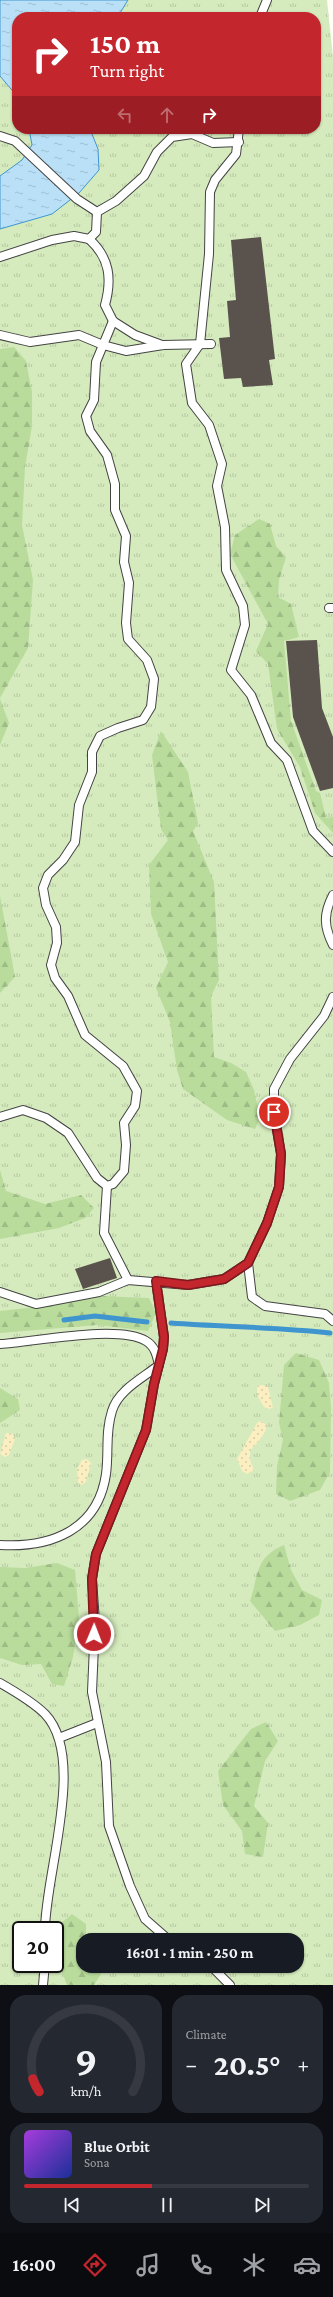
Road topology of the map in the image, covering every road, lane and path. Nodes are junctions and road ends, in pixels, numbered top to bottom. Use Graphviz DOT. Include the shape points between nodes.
graph roads {
  1 [pos="267,0"];
  2 [pos="262,12"];
  3 [pos="240,134"];
  4 [pos="0,136"];
  5 [pos="239,142"];
  6 [pos="97,212"];
  7 [pos="88,239"];
  8 [pos="0,258"];
  9 [pos="113,321"];
  10 [pos="0,335"];
  11 [pos="200,344"];
  12 [pos="211,344"];
  13 [pos="103,345"];
  14 [pos="163,345"];
  15 [pos="333,852"];
  16 [pos="333,896"];
  17 [pos="333,945"];
  18 [pos="333,997"];
  19 [pos="0,1117"];
  20 [pos="107,1186"];
  21 [pos="248,1263"];
  22 [pos="128,1280"];
  23 [pos="156,1281"];
  24 [pos="0,1292"];
  25 [pos="333,1321"];
  26 [pos="0,1344"];
  27 [pos="159,1365"];
  28 [pos="0,1545"];
  29 [pos="0,1683"];
  30 [pos="97,1723"];
  31 [pos="59,1738"];
  32 [pos="46,1921"];
  33 [pos="161,1933"];
  34 [pos="44,1973"];
  35 [pos="218,1973"];
  36 [pos="43,1985"];
  37 [pos="230,1985"];
  1 -- 2 [label="lane"];
  3 -- 5 [label="lane"];
  4 -- 6 [label="lane" via="15,141 77,199"];
  5 -- 6 [label="lane" via="213,143 192,134 172,137 157,152 144,176 116,201"];
  5 -- 11 [label="lane" via="236,154 215,180 210,192 208,254"];
  6 -- 7 [label="lane" via="96,232"];
  7 -- 8 [label="lane" via="74,236 52,240"];
  7 -- 9 [label="lane" via="98,247 108,266 110,288 105,305"];
  9 -- 13 [label="lane"];
  9 -- 14 [label="lane" via="135,335"];
  10 -- 13 [label="lane" via="30,342 79,335"];
  11 -- 12 [label="lane"];
  11 -- 14 [label="lane"];
  11 -- 15 [label="lane" via="186,364 192,403 209,425 222,464 217,486 225,527 226,570 243,606 245,625 231,670 251,695 271,743 287,760 313,831"];
  13 -- 14 [label="lane" via="126,351"];
  13 -- 20 [label="lane" via="96,362 94,400 86,416 90,431 107,455 115,484 115,510 126,536 124,562 129,583 126,624 128,639 147,660 154,679 152,700 143,720 100,736 92,752 92,772 78,805 75,842 63,860 48,875 43,888 46,905 56,927 57,943 51,965 55,978 68,996 85,1036 123,1066 137,1091 135,1106 124,1123 124,1171 113,1184"];
  16 -- 17 [label="lane" via="327,906 326,930"];
  18 -- 21 [label="lane" via="324,1016 290,1059 274,1089 274,1112 281,1154 279,1187 267,1223"];
  19 -- 20 [label="lane" via="23,1110 46,1118 68,1133 97,1178"];
  20 -- 22 [label="lane" via="104,1233"];
  21 -- 23 [label="lane" via="224,1279 188,1285"];
  21 -- 25 [label="lane" via="252,1297 265,1306 325,1314"];
  22 -- 23 [label="lane"];
  22 -- 24 [label="lane" via="99,1292 36,1304"];
  23 -- 27 [label="lane" via="164,1337"];
  26 -- 27 [label="lane" via="81,1335 123,1334 146,1341 156,1352"];
  27 -- 28 [label="lane" via="124,1392 112,1410 107,1436 106,1475 97,1504 79,1527 52,1541 22,1546"];
  27 -- 30 [label="lane" via="146,1430 96,1554 92,1579 95,1622 92,1692"];
  29 -- 31 [label="lane" via="45,1714"];
  30 -- 31 [label="lane"];
  30 -- 33 [label="lane" via="106,1762 109,1826 130,1886 146,1919"];
  31 -- 32 [label="lane" via="65,1786"];
  34 -- 36 [label="lane"];
  35 -- 37 [label="lane"];
}
